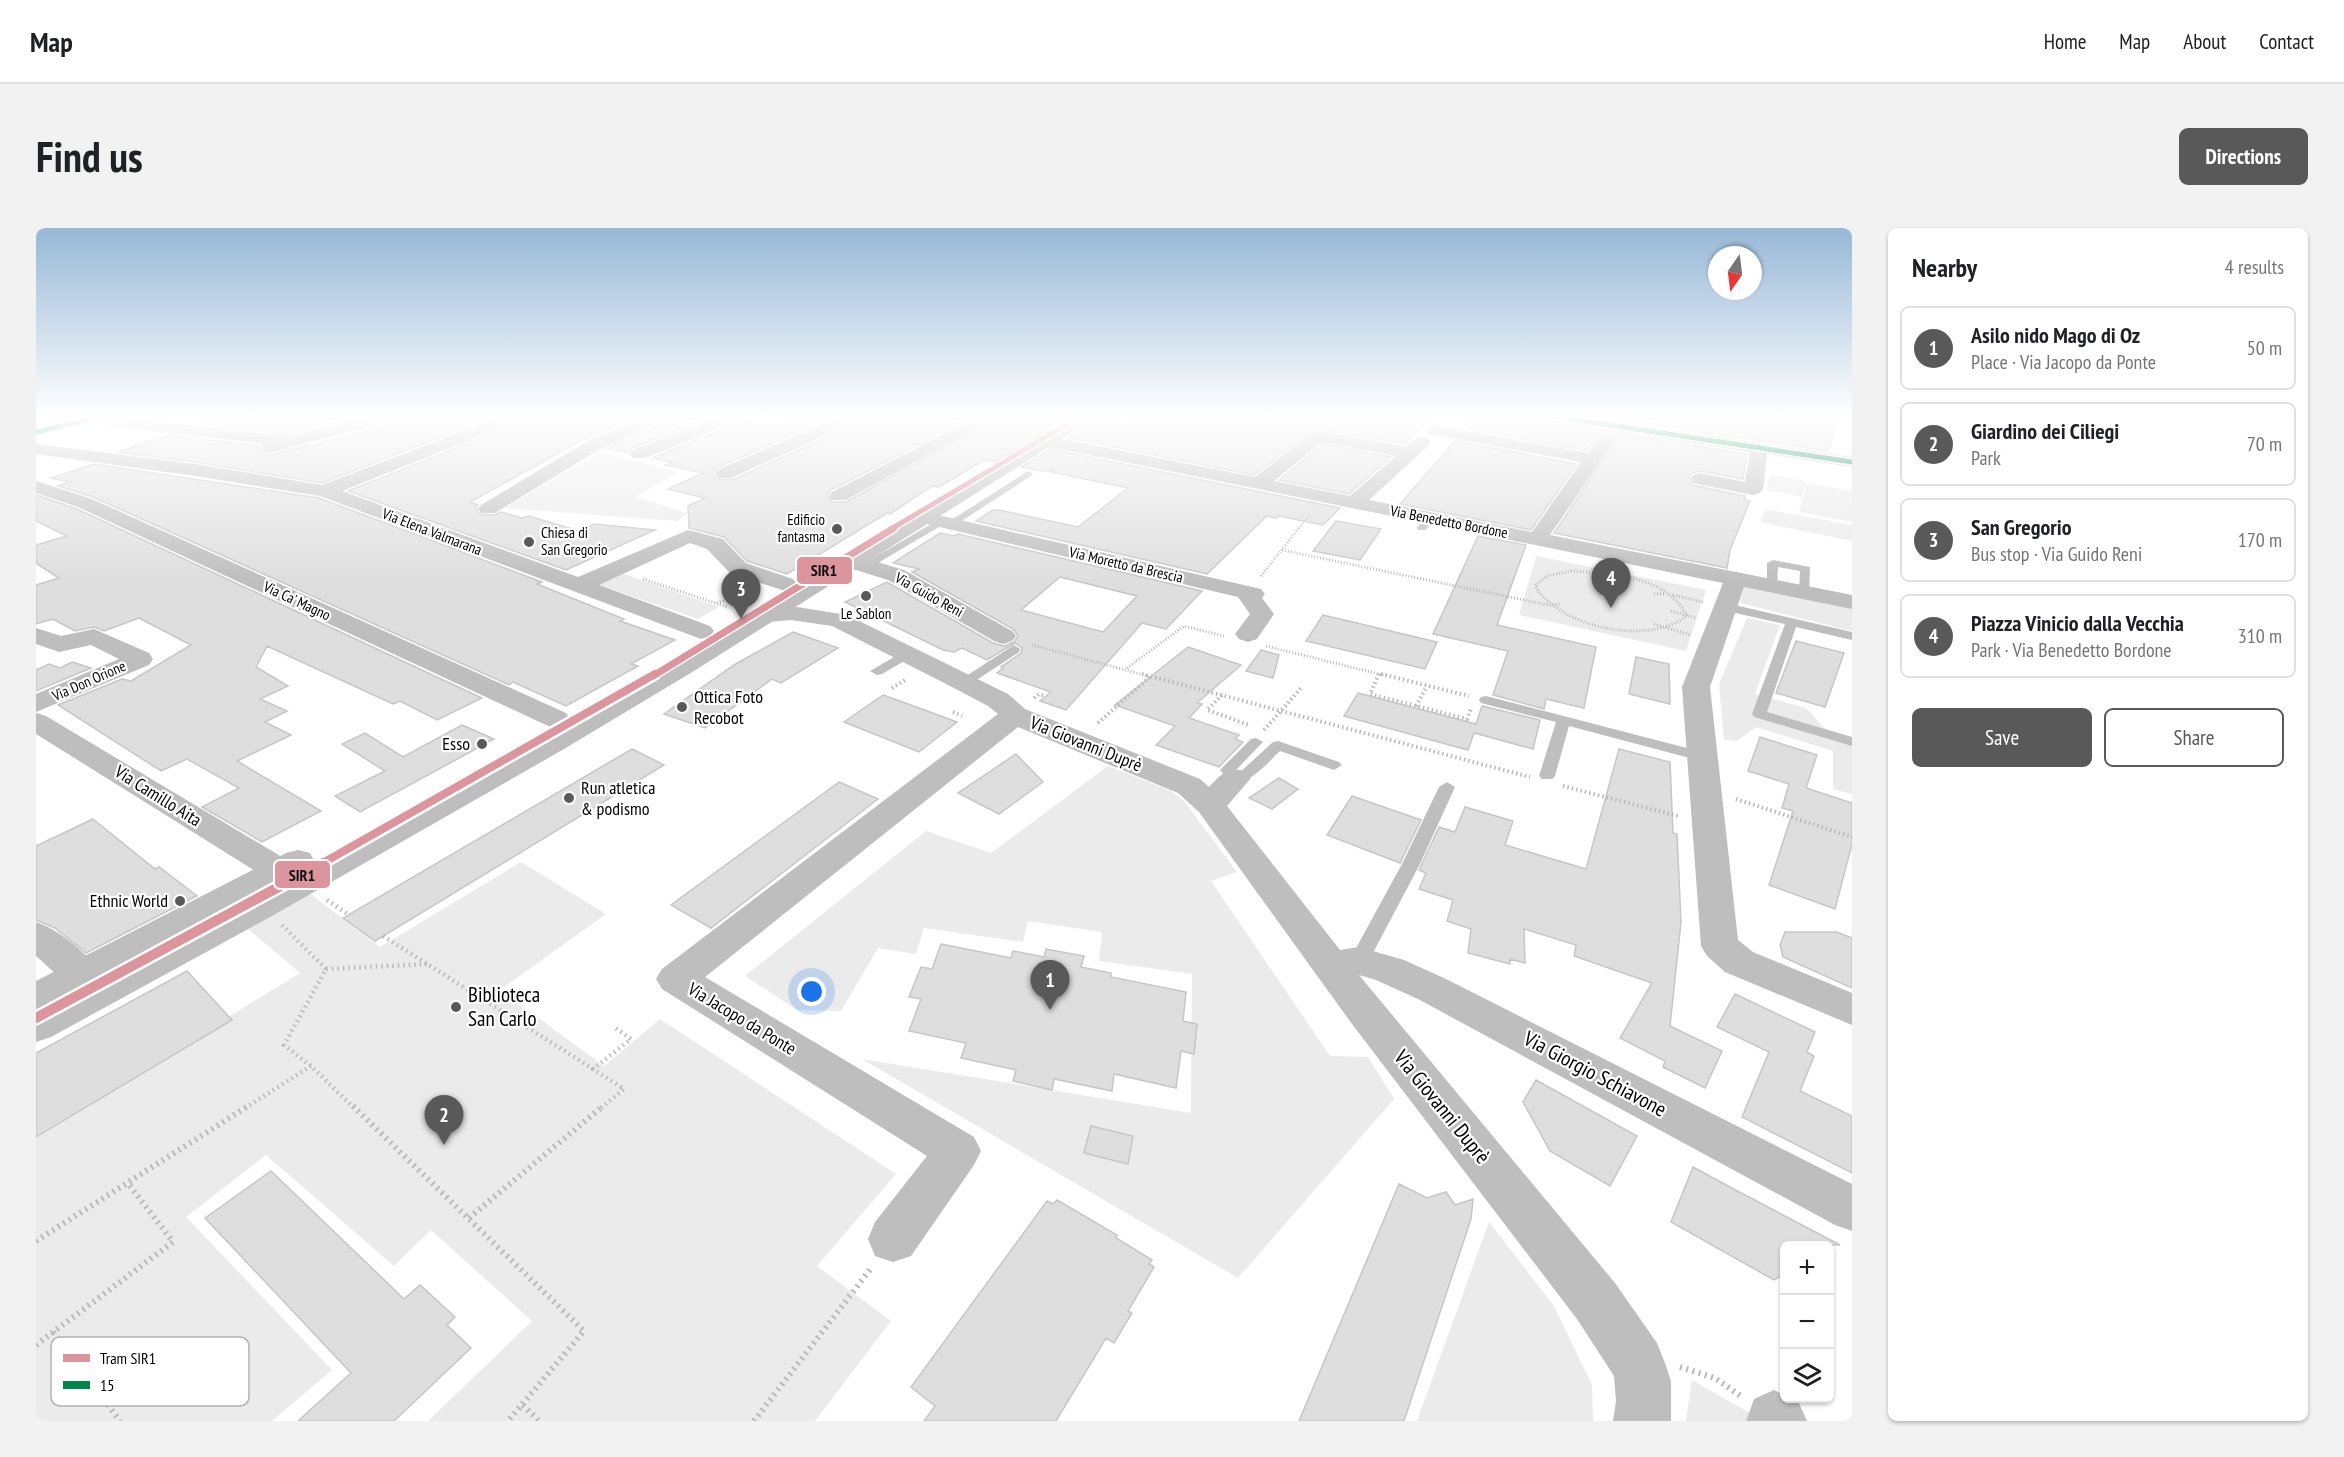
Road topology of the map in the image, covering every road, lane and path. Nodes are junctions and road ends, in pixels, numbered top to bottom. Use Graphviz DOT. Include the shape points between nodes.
graph roads {
  1 [pos="199,471"];
  2 [pos="376,471"];
  3 [pos="551,471"];
  4 [pos="732,471"];
  5 [pos="886,471"];
  6 [pos="975,471"];
  7 [pos="1005,471"];
  8 [pos="1188,471"];
  9 [pos="1275,471"];
  10 [pos="1390,471"];
  11 [pos="1584,471"];
  12 [pos="1756,471"];
  13 [pos="724,474"];
  14 [pos="1028,474"];
  15 [pos="1700,479"];
  16 [pos="1257,485"];
  17 [pos="36,488"];
  18 [pos="324,491"];
  19 [pos="838,496"];
  20 [pos="1324,498"];
  21 [pos="1354,503"];
  22 [pos="488,509"];
  23 [pos="937,521"];
  24 [pos="1537,539"];
  25 [pos="1282,550"];
  26 [pos="859,563"];
  27 [pos="641,578"];
  28 [pos="578,586"];
  29 [pos="795,587"];
  30 [pos="1247,593"];
  31 [pos="1654,594"];
  32 [pos="1669,594"];
  33 [pos="1724,596"];
  34 [pos="1852,602"];
  35 [pos="717,604"];
  36 [pos="1560,604"];
  37 [pos="757,605"];
  38 [pos="1548,605"];
  39 [pos="726,607"];
  40 [pos="838,620"];
  41 [pos="1603,621"];
  42 [pos="1792,622"];
  43 [pos="1654,624"];
  44 [pos="1603,626"];
  45 [pos="1666,629"];
  46 [pos="700,631"];
  47 [pos="36,636"];
  48 [pos="1697,636"];
  49 [pos="1852,636"];
  50 [pos="1247,639"];
  51 [pos="1008,643"];
  52 [pos="1030,644"];
  53 [pos="1126,669"];
  54 [pos="1379,674"];
  55 [pos="1151,676"];
  56 [pos="1426,686"];
  57 [pos="1301,688"];
  58 [pos="1222,695"];
  59 [pos="1481,699"];
  60 [pos="1033,702"];
  61 [pos="960,703"];
  62 [pos="36,704"];
  63 [pos="1416,706"];
  64 [pos="1472,709"];
  65 [pos="1281,711"];
  66 [pos="556,719"];
  67 [pos="1564,720"];
  68 [pos="36,722"];
  69 [pos="1097,724"];
  70 [pos="1257,733"];
  71 [pos="1852,742"];
  72 [pos="1701,756"];
  73 [pos="1334,765"];
  74 [pos="1235,778"];
  75 [pos="1545,779"];
  76 [pos="1447,787"];
  77 [pos="1706,789"];
  78 [pos="1210,805"];
  79 [pos="1707,824"];
  80 [pos="1852,837"];
  81 [pos="280,871"];
  82 [pos="263,907"];
  83 [pos="36,935"];
  84 [pos="383,936"];
  85 [pos="1346,963"];
  86 [pos="429,964"];
  87 [pos="326,969"];
  88 [pos="82,975"];
  89 [pos="36,999"];
  90 [pos="1852,1010"];
  91 [pos="36,1026"];
  92 [pos="614,1028"];
  93 [pos="311,1066"];
  94 [pos="593,1069"];
  95 [pos="127,1182"];
  96 [pos="1852,1209"];
  97 [pos="469,1218"];
  98 [pos="894,1239"];
  99 [pos="36,1241"];
  100 [pos="53,1332"];
  101 [pos="57,1337"];
  102 [pos="36,1345"];
  103 [pos="1637,1363"];
  104 [pos="524,1405"];
  105 [pos="109,1406"];
  106 [pos="1776,1420"];
  107 [pos="120,1421"];
  108 [pos="508,1421"];
  109 [pos="539,1421"];
  110 [pos="754,1421"];
  111 [pos="1641,1421"];
  1 -- 18 [label="street, Via Elena Valmarana"];
  2 -- 18 [label="street"];
  3 -- 22 [label="street"];
  4 -- 13 [label="street"];
  5 -- 19 [label="street"];
  6 -- 29 [label="street"];
  7 -- 23 [label="street"];
  8 -- 16 [label="street, Via Benedetto Bordone"];
  9 -- 16 [label="street"];
  10 -- 21 [label="street"];
  11 -- 24 [label="street"];
  12 -- 15 [label="street" via="1753,489"];
  14 -- 23 [label="lane"];
  16 -- 20 [label="street, Via Benedetto Bordone"];
  17 -- 66 [label="street, Via Ca' Magno" via="96,508"];
  18 -- 28 [label="street, Via Elena Valmarana"];
  20 -- 21 [label="street, Via Benedetto Bordone"];
  20 -- 25 [label="path"];
  21 -- 24 [label="street, Via Benedetto Bordone" via="1425,523"];
  23 -- 26 [label="street"];
  23 -- 30 [label="street, Via Moretto da Brescia"];
  24 -- 33 [label="street, Via Benedetto Bordone"];
  25 -- 30 [label="path"];
  25 -- 38 [label="path"];
  26 -- 29 [label="street"];
  26 -- 51 [label="street, Via Guido Reni" via="896,575"];
  27 -- 35 [label="path"];
  28 -- 29 [label="street" via="688,536 715,544 738,568"];
  28 -- 46 [label="street, Via Elena Valmarana"];
  29 -- 37 [label="street"];
  29 -- 40 [label="street, Via Giovanni Duprè" via="804,598 830,610"];
  29 -- 46 [label="street"];
  30 -- 50 [label="street" via="1253,594 1249,598 1262,614"];
  31 -- 32 [label="path"];
  32 -- 33 [label="path"];
  32 -- 38 [label="path" via="1618,576 1571,571 1540,578 1535,586 1537,595"];
  32 -- 45 [label="path" via="1687,616 1681,624"];
  33 -- 34 [label="street, Via Benedetto Bordone" via="1771,586"];
  33 -- 42 [label="lane"];
  33 -- 72 [label="street" via="1696,687"];
  35 -- 37 [label="path" via="746,592"];
  35 -- 39 [label="path"];
  36 -- 38 [label="path"];
  37 -- 40 [label="street, Via Giovanni Duprè"];
  37 -- 82 [label="street" via="627,700"];
  38 -- 44 [label="path"];
  40 -- 61 [label="street, Via Giovanni Duprè" via="893,662"];
  41 -- 44 [label="path"];
  42 -- 49 [label="lane"];
  42 -- 71 [label="lane" via="1759,714"];
  43 -- 45 [label="path"];
  44 -- 45 [label="path"];
  45 -- 48 [label="path"];
  46 -- 66 [label="street"];
  47 -- 62 [label="street, Via Don Orione" via="58,645 94,637 140,659"];
  50 -- 53 [label="path" via="1184,626"];
  50 -- 54 [label="path"];
  51 -- 61 [label="lane"];
  52 -- 53 [label="path"];
  53 -- 55 [label="path"];
  54 -- 56 [label="path"];
  54 -- 63 [label="path" via="1370,694"];
  55 -- 58 [label="path"];
  55 -- 69 [label="path"];
  56 -- 59 [label="path"];
  56 -- 63 [label="path"];
  57 -- 65 [label="path"];
  58 -- 65 [label="path"];
  58 -- 70 [label="path" via="1207,710"];
  59 -- 67 [label="lane"];
  60 -- 61 [label="street, Via Giovanni Duprè"];
  60 -- 78 [label="street, Via Giovanni Duprè" via="1190,786"];
  60 -- 98 [label="street, Via Jacopo da Ponte" via="676,979 957,1151"];
  63 -- 64 [label="path" via="1467,719"];
  65 -- 70 [label="path"];
  65 -- 75 [label="path"];
  66 -- 81 [label="street"];
  67 -- 72 [label="lane"];
  67 -- 75 [label="lane"];
  68 -- 81 [label="street, Via Camillo Aita"];
  70 -- 74 [label="lane" via="1228,770"];
  72 -- 77 [label="street"];
  73 -- 74 [label="lane" via="1278,745 1245,776"];
  74 -- 78 [label="street"];
  75 -- 79 [label="path"];
  76 -- 85 [label="lane" via="1410,864"];
  77 -- 79 [label="street"];
  77 -- 80 [label="path"];
  78 -- 85 [label="street, Via Giovanni Duprè"];
  79 -- 90 [label="street" via="1719,946 1739,962"];
  81 -- 88 [label="street"];
  82 -- 87 [label="path"];
  82 -- 91 [label="street"];
  83 -- 88 [label="street"];
  84 -- 86 [label="path"];
  85 -- 96 [label="street, Via Giorgio Schiavone" via="1390,970 1432,989"];
  85 -- 103 [label="street, Via Giovanni Duprè" via="1596,1301"];
  86 -- 87 [label="path"];
  86 -- 94 [label="path"];
  87 -- 93 [label="path" via="284,1045"];
  88 -- 89 [label="street"];
  92 -- 94 [label="path" via="631,1039"];
  93 -- 95 [label="path"];
  93 -- 97 [label="path"];
  94 -- 97 [label="path" via="624,1089"];
  95 -- 99 [label="path"];
  95 -- 100 [label="path" via="173,1242"];
  97 -- 104 [label="path" via="584,1331"];
  98 -- 110 [label="path"];
  100 -- 101 [label="path"];
  100 -- 102 [label="path"];
  103 -- 106 [label="path" via="1689,1369 1715,1378"];
  103 -- 111 [label="street, Via Giovanni Duprè" via="1643,1382"];
  104 -- 108 [label="path"];
  104 -- 109 [label="path"];
  105 -- 107 [label="path"];
}
